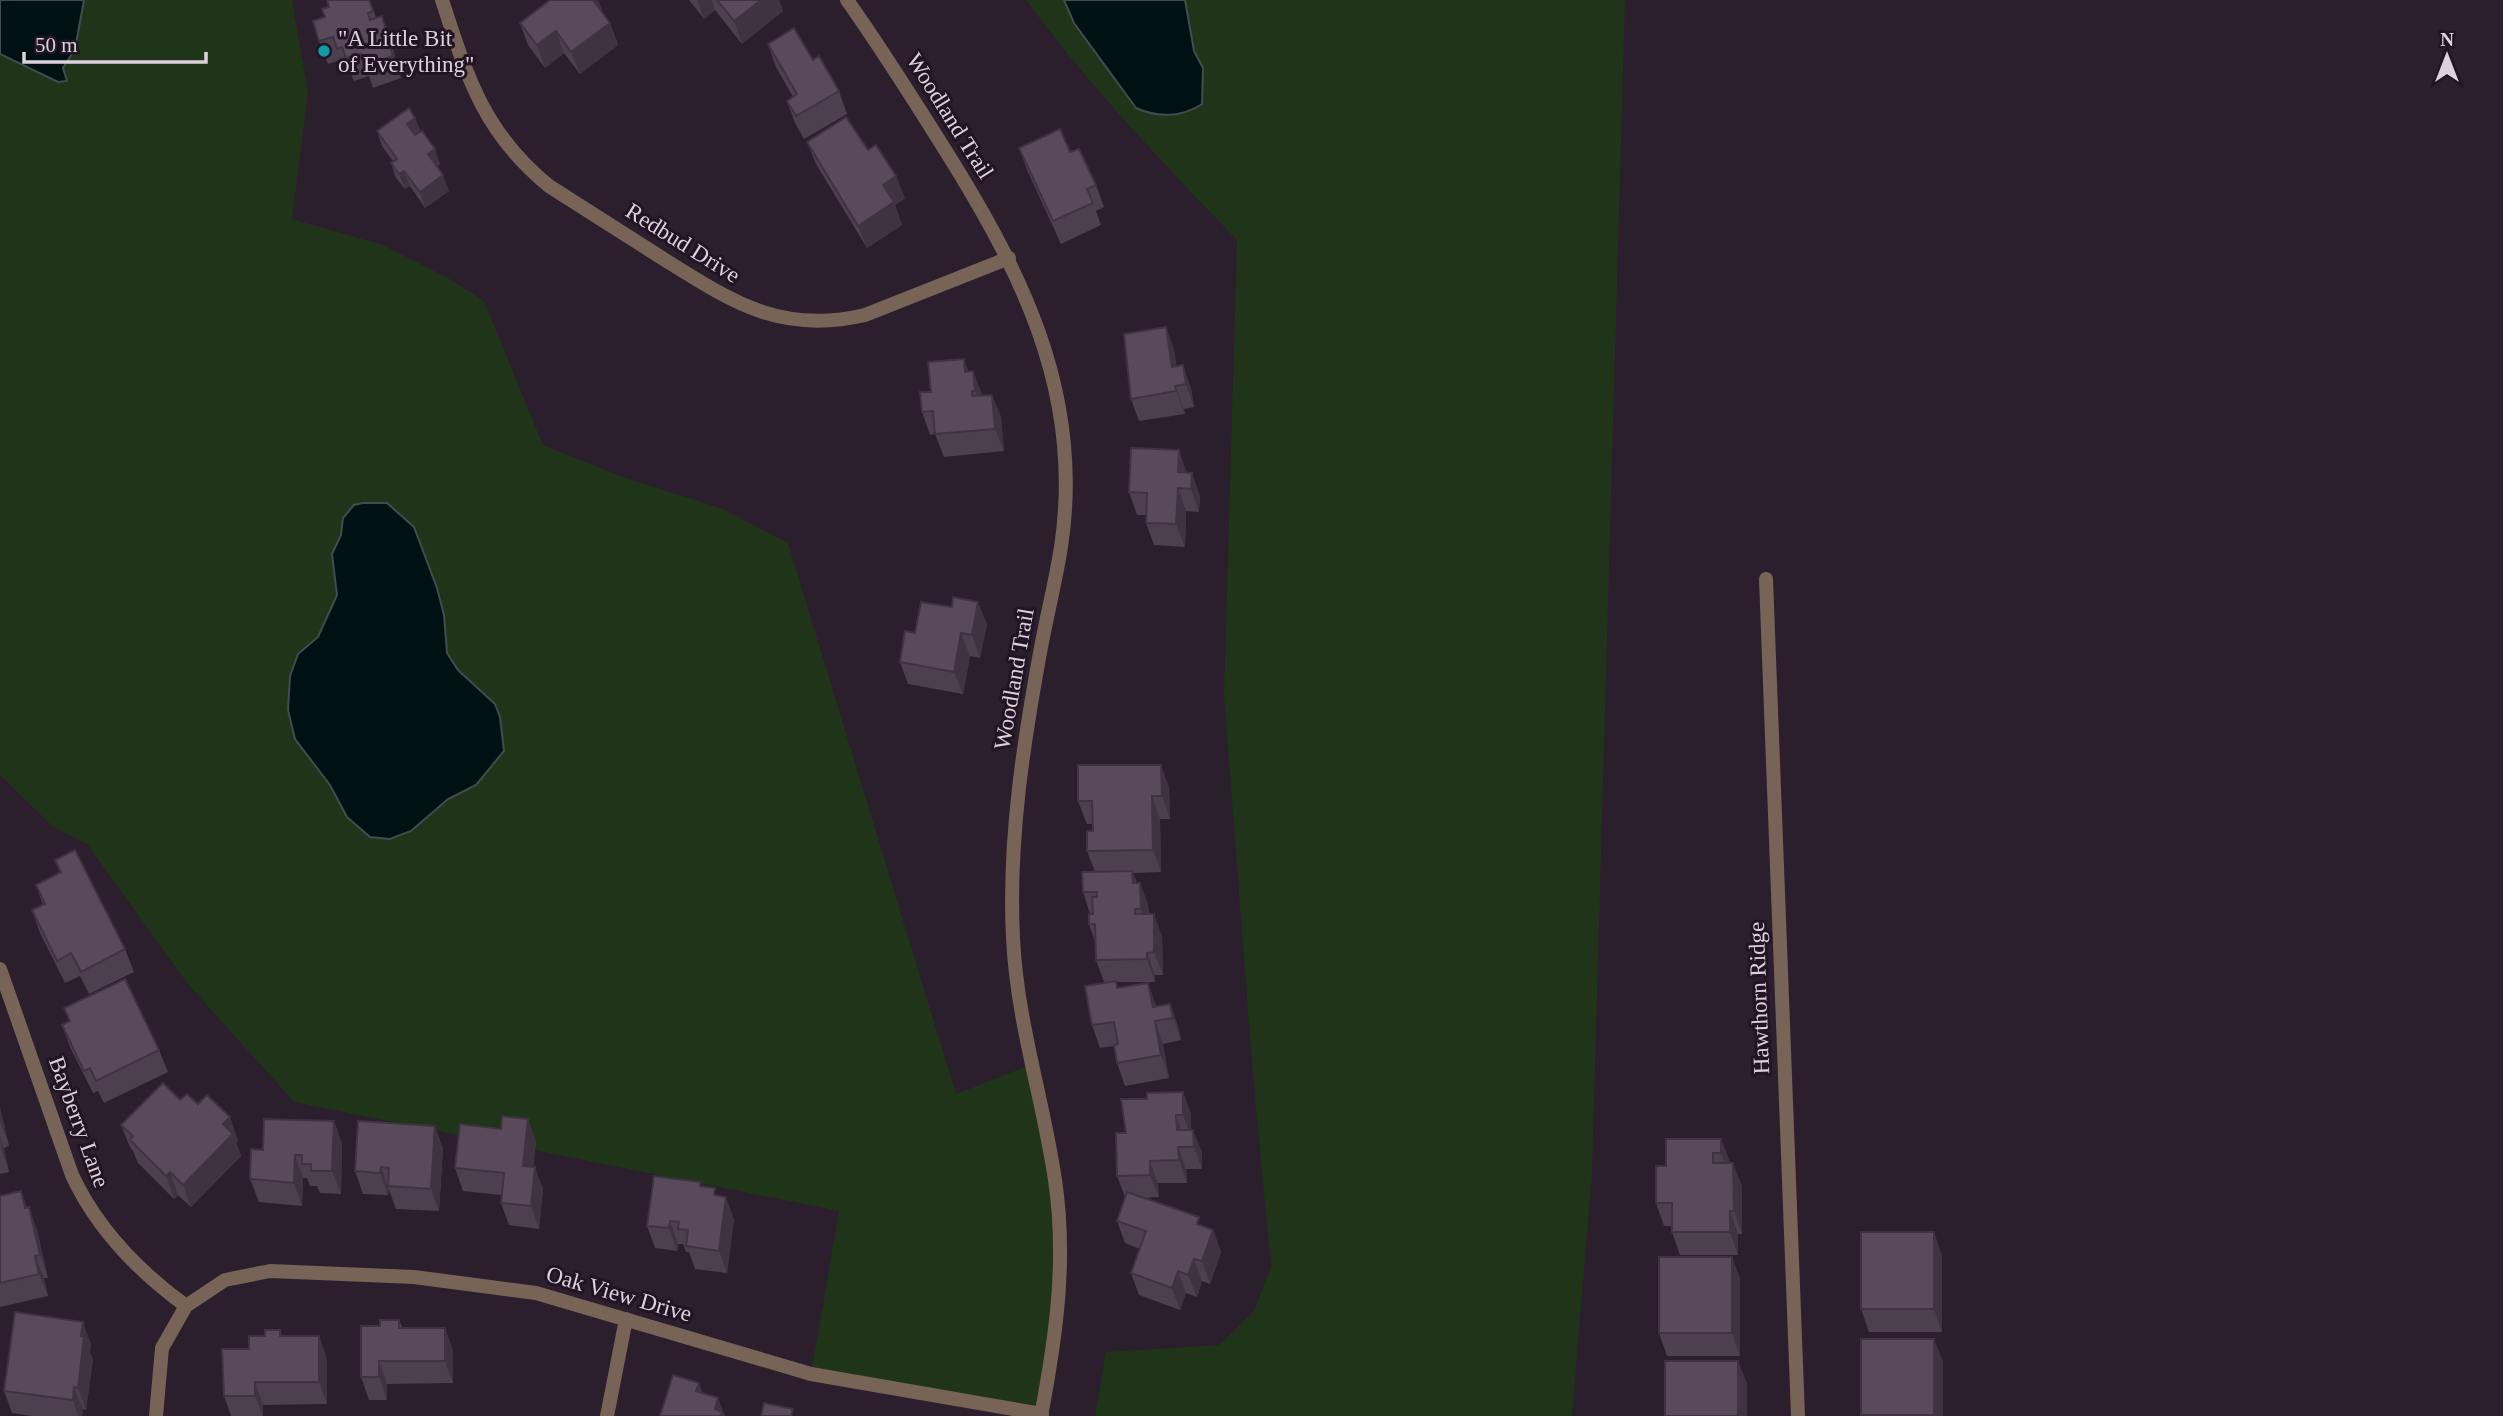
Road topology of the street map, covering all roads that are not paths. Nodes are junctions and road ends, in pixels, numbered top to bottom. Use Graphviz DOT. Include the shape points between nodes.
graph roads {
  1 [pos="442,0"];
  2 [pos="848,0"];
  3 [pos="1009,258"];
  4 [pos="1766,579"];
  5 [pos="0,969"];
  6 [pos="186,1306"];
  7 [pos="626,1319"];
  8 [pos="1042,1415"];
  9 [pos="156,1416"];
  10 [pos="607,1416"];
  11 [pos="1798,1416"];
  1 -- 3 [label="street, Redbud Drive" via="474,95 522,163 549,186 743,307 783,319 844,319 865,315"];
  2 -- 3 [label="street, Woodland Trail" via="981,206"];
  3 -- 8 [label="street, Woodland Trail" via="1034,313 1052,376 1065,497 1061,545 1020,783 1012,898 1018,993 1060,1221 1060,1299"];
  4 -- 11 [label="street, Hawthorn Ridge"];
  5 -- 6 [label="street, Bayberry Lane" via="87,1208 141,1269"];
  6 -- 7 [label="street, Oak View Drive" via="225,1280 270,1271 414,1277 496,1286"];
  6 -- 9 [label="street" via="162,1348"];
  7 -- 8 [label="street, Oak View Drive" via="811,1374"];
  7 -- 10 [label="street"];
}
